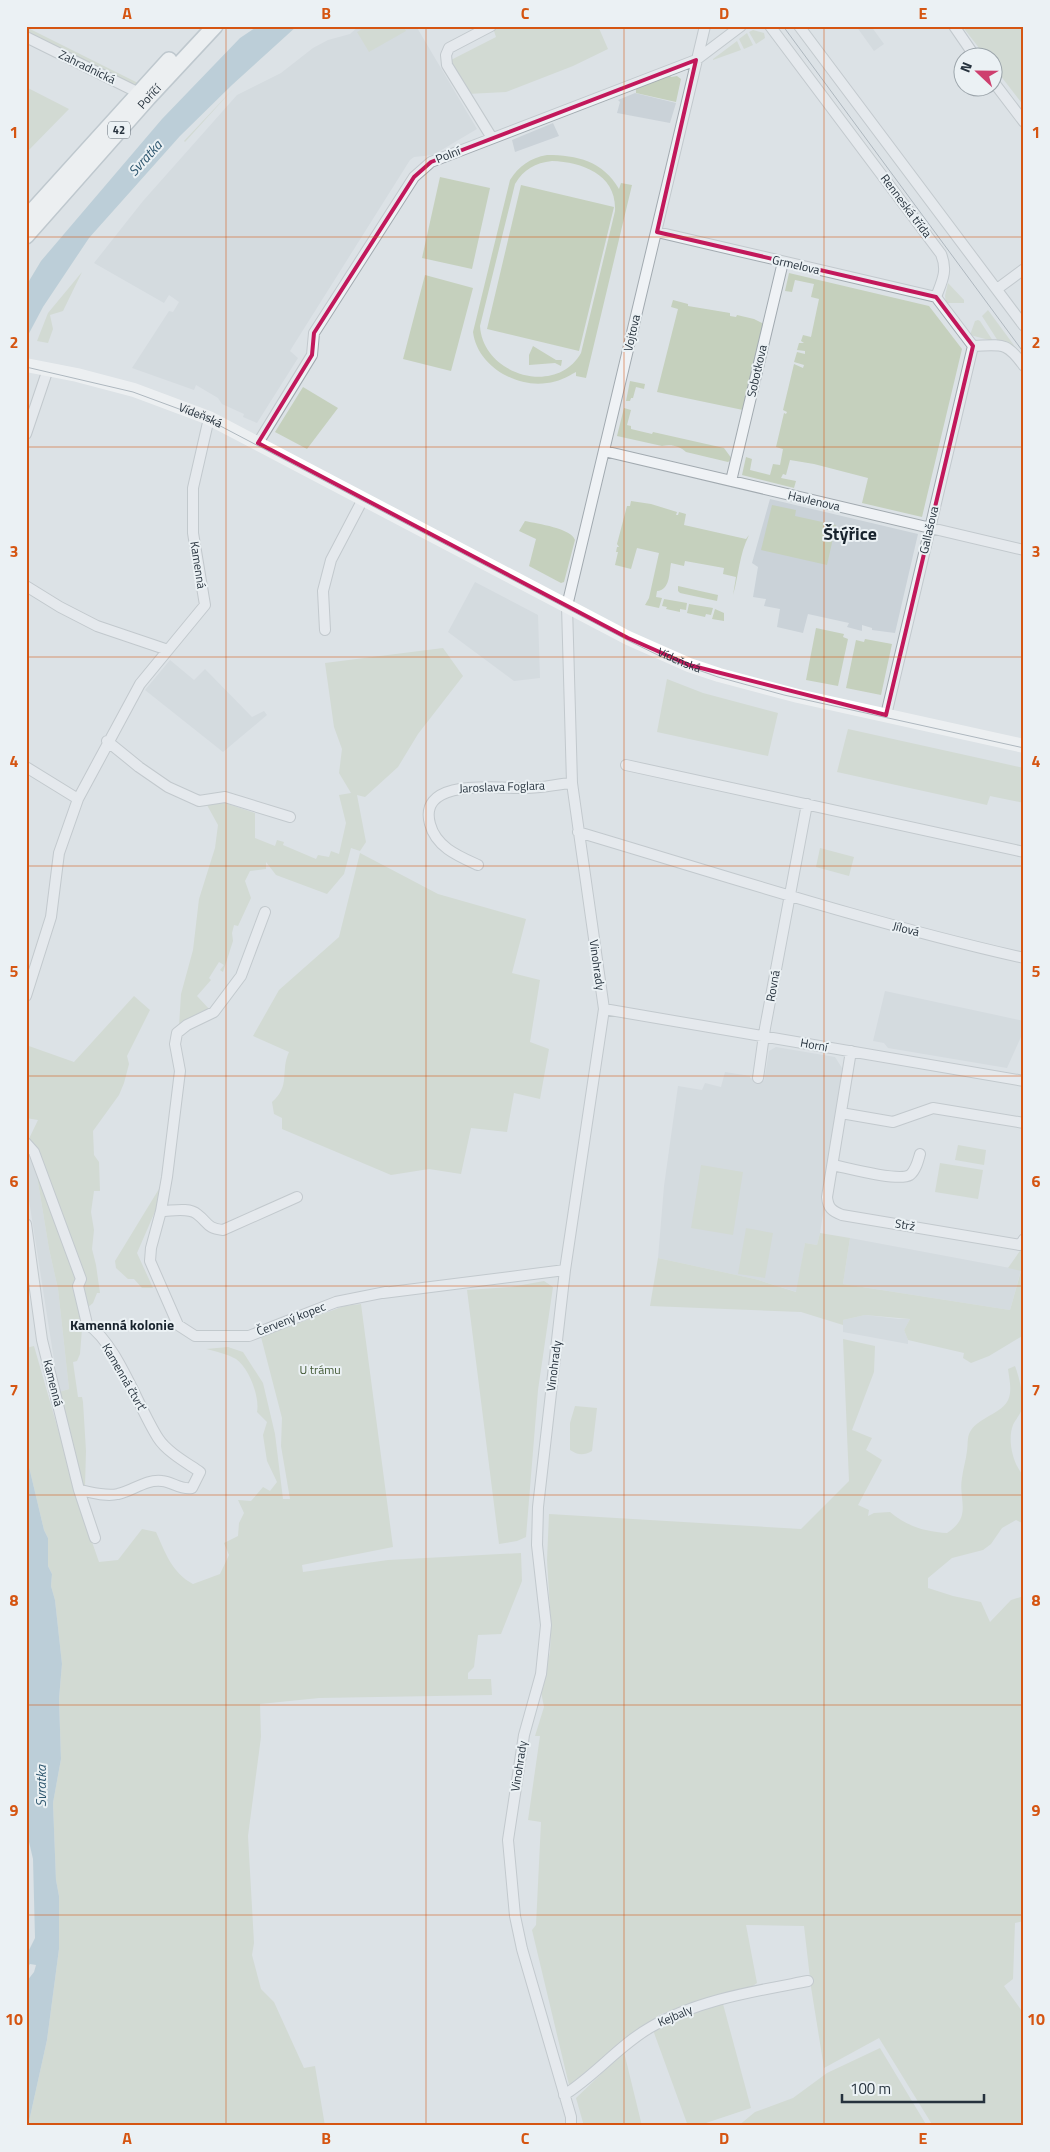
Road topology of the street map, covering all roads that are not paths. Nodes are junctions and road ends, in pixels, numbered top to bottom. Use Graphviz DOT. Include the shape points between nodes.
graph roads {
  1 [pos="201,26"];
  2 [pos="215,26"];
  3 [pos="491,26"];
  4 [pos="704,26"];
  5 [pos="741,26"];
  6 [pos="770,26"];
  7 [pos="799,26"];
  8 [pos="954,26"];
  9 [pos="26,37"];
  10 [pos="969,48"];
  11 [pos="696,60"];
  12 [pos="1002,93"];
  13 [pos="143,95"];
  14 [pos="1024,122"];
  15 [pos="492,138"];
  16 [pos="26,218"];
  17 [pos="657,232"];
  18 [pos="26,236"];
  19 [pos="783,262"];
  20 [pos="1024,269"];
  21 [pos="997,289"];
  22 [pos="936,297"];
  23 [pos="1024,326"];
  24 [pos="973,346"];
  25 [pos="28,366"];
  26 [pos="1024,366"];
  27 [pos="48,369"];
  28 [pos="209,418"];
  29 [pos="26,434"];
  30 [pos="258,443"];
  31 [pos="604,451"];
  32 [pos="731,481"];
  33 [pos="363,499"];
  34 [pos="930,528"];
  35 [pos="1024,550"];
  36 [pos="26,586"];
  37 [pos="567,606"];
  38 [pos="325,630"];
  39 [pos="168,650"];
  40 [pos="886,715"];
  41 [pos="107,742"];
  42 [pos="1024,746"];
  43 [pos="626,765"];
  44 [pos="26,767"];
  45 [pos="572,783"];
  46 [pos="78,799"];
  47 [pos="807,804"];
  48 [pos="290,817"];
  49 [pos="578,832"];
  50 [pos="1024,852"];
  51 [pos="478,865"];
  52 [pos="789,895"];
  53 [pos="265,912"];
  54 [pos="1024,958"];
  55 [pos="26,996"];
  56 [pos="604,1009"];
  57 [pos="764,1036"];
  58 [pos="851,1051"];
  59 [pos="758,1078"];
  60 [pos="1024,1081"];
  61 [pos="841,1113"];
  62 [pos="1024,1124"];
  63 [pos="26,1143"];
  64 [pos="920,1154"];
  65 [pos="833,1165"];
  66 [pos="297,1197"];
  67 [pos="162,1211"];
  68 [pos="26,1224"];
  69 [pos="1024,1239"];
  70 [pos="565,1270"];
  71 [pos="79,1490"];
  72 [pos="95,1538"];
  73 [pos="808,1982"];
  74 [pos="564,2095"];
  75 [pos="570,2123"];
  1 -- 13 [label="main road, Poříčí / 42"];
  2 -- 13 [label="main road, Poříčí / 42"];
  3 -- 15 [label="street" via="449,48 446,55 447,65"];
  4 -- 11 [label="street"];
  5 -- 11 [label="street, Polní"];
  6 -- 22 [label="street, Renneská třída" via="942,254 945,275"];
  7 -- 21 [label="street, Renneská třída"];
  8 -- 10 [label="street"];
  9 -- 13 [label="street, Zahradnická"];
  11 -- 15 [label="street, Polní"];
  11 -- 17 [label="street, Vojtova"];
  12 -- 14 [label="street"];
  13 -- 16 [label="main road, Poříčí / 42"];
  13 -- 18 [label="main road, Poříčí / 42"];
  15 -- 30 [label="street, Polní" via="431,162 414,177 314,333 312,355"];
  17 -- 19 [label="street, Grmelova"];
  17 -- 31 [label="street, Vojtova"];
  19 -- 22 [label="street, Grmelova"];
  19 -- 32 [label="street, Sobotkova"];
  20 -- 21 [label="street"];
  21 -- 23 [label="street, Renneská třída"];
  22 -- 24 [label="street"];
  24 -- 26 [label="street" via="1006,347"];
  24 -- 34 [label="street, Gallašova"];
  25 -- 27 [label="main road, Vídeňská"];
  27 -- 28 [label="main road, Vídeňská" via="134,390"];
  27 -- 29 [label="street"];
  28 -- 30 [label="main road, Vídeňská"];
  28 -- 39 [label="street, Kamenná" via="193,488 193,533 205,605"];
  30 -- 33 [label="main road, Vídeňská"];
  31 -- 32 [label="street, Havlenova"];
  31 -- 37 [label="street, Vojtova"];
  32 -- 34 [label="street, Havlenova"];
  33 -- 37 [label="main road, Vídeňská"];
  33 -- 38 [label="street" via="331,560 323,590"];
  34 -- 35 [label="street, Havlenova"];
  34 -- 40 [label="street, Gallašova"];
  36 -- 39 [label="street" via="98,626"];
  37 -- 40 [label="main road, Vídeňská" via="689,666 785,693"];
  37 -- 45 [label="street, Vinohrady"];
  39 -- 41 [label="street, Kamenná" via="140,684"];
  40 -- 42 [label="main road, Vídeňská"];
  41 -- 46 [label="street, Kamenná"];
  41 -- 48 [label="street" via="168,787 199,800 225,797"];
  43 -- 47 [label="street"];
  44 -- 46 [label="street"];
  45 -- 49 [label="street, Vinohrady"];
  45 -- 51 [label="street, Jaroslava Foglara" via="528,788 462,788 442,794 431,806 429,821 432,829 450,851"];
  46 -- 55 [label="street, Kamenná" via="59,853 51,917"];
  47 -- 50 [label="street"];
  47 -- 52 [label="street"];
  49 -- 52 [label="street, Jílová"];
  49 -- 56 [label="street, Vinohrady"];
  52 -- 54 [label="street, Jílová" via="898,927"];
  52 -- 57 [label="street, Rovná"];
  53 -- 67 [label="street, Červený kopec" via="241,976 214,1012 177,1033 175,1044 180,1071"];
  56 -- 57 [label="street, Horní"];
  56 -- 70 [label="street, Vinohrady"];
  57 -- 58 [label="street, Horní"];
  57 -- 59 [label="street, Rovná"];
  58 -- 60 [label="street, Horní"];
  58 -- 61 [label="street, Strž"];
  61 -- 62 [label="street" via="893,1122 933,1108"];
  61 -- 65 [label="street, Strž"];
  63 -- 71 [label="street, Kamenná čtvrť" via="34,1152 81,1279 78,1286 87,1324 97,1330 121,1368 159,1440 200,1472 192,1488 184,1489 163,1481 148,1482 118,1494"];
  64 -- 65 [label="street" via="909,1176 898,1177"];
  65 -- 69 [label="street, Strž" via="827,1197 832,1211 1020,1245"];
  66 -- 67 [label="street" via="223,1230 212,1229 190,1211"];
  67 -- 70 [label="street, Červený kopec" via="150,1260 178,1325 195,1336 249,1336 336,1302 384,1292"];
  68 -- 71 [label="street, Kamenná" via="42,1340"];
  70 -- 74 [label="street, Vinohrady" via="538,1507 537,1545 546,1625 541,1674 524,1735 508,1840 515,1916 522,1949"];
  71 -- 72 [label="street, Kamenná"];
  73 -- 74 [label="street, Kejbaly" via="758,1990 698,2007 650,2027"];
  74 -- 75 [label="street, Vinohrady"];
}
